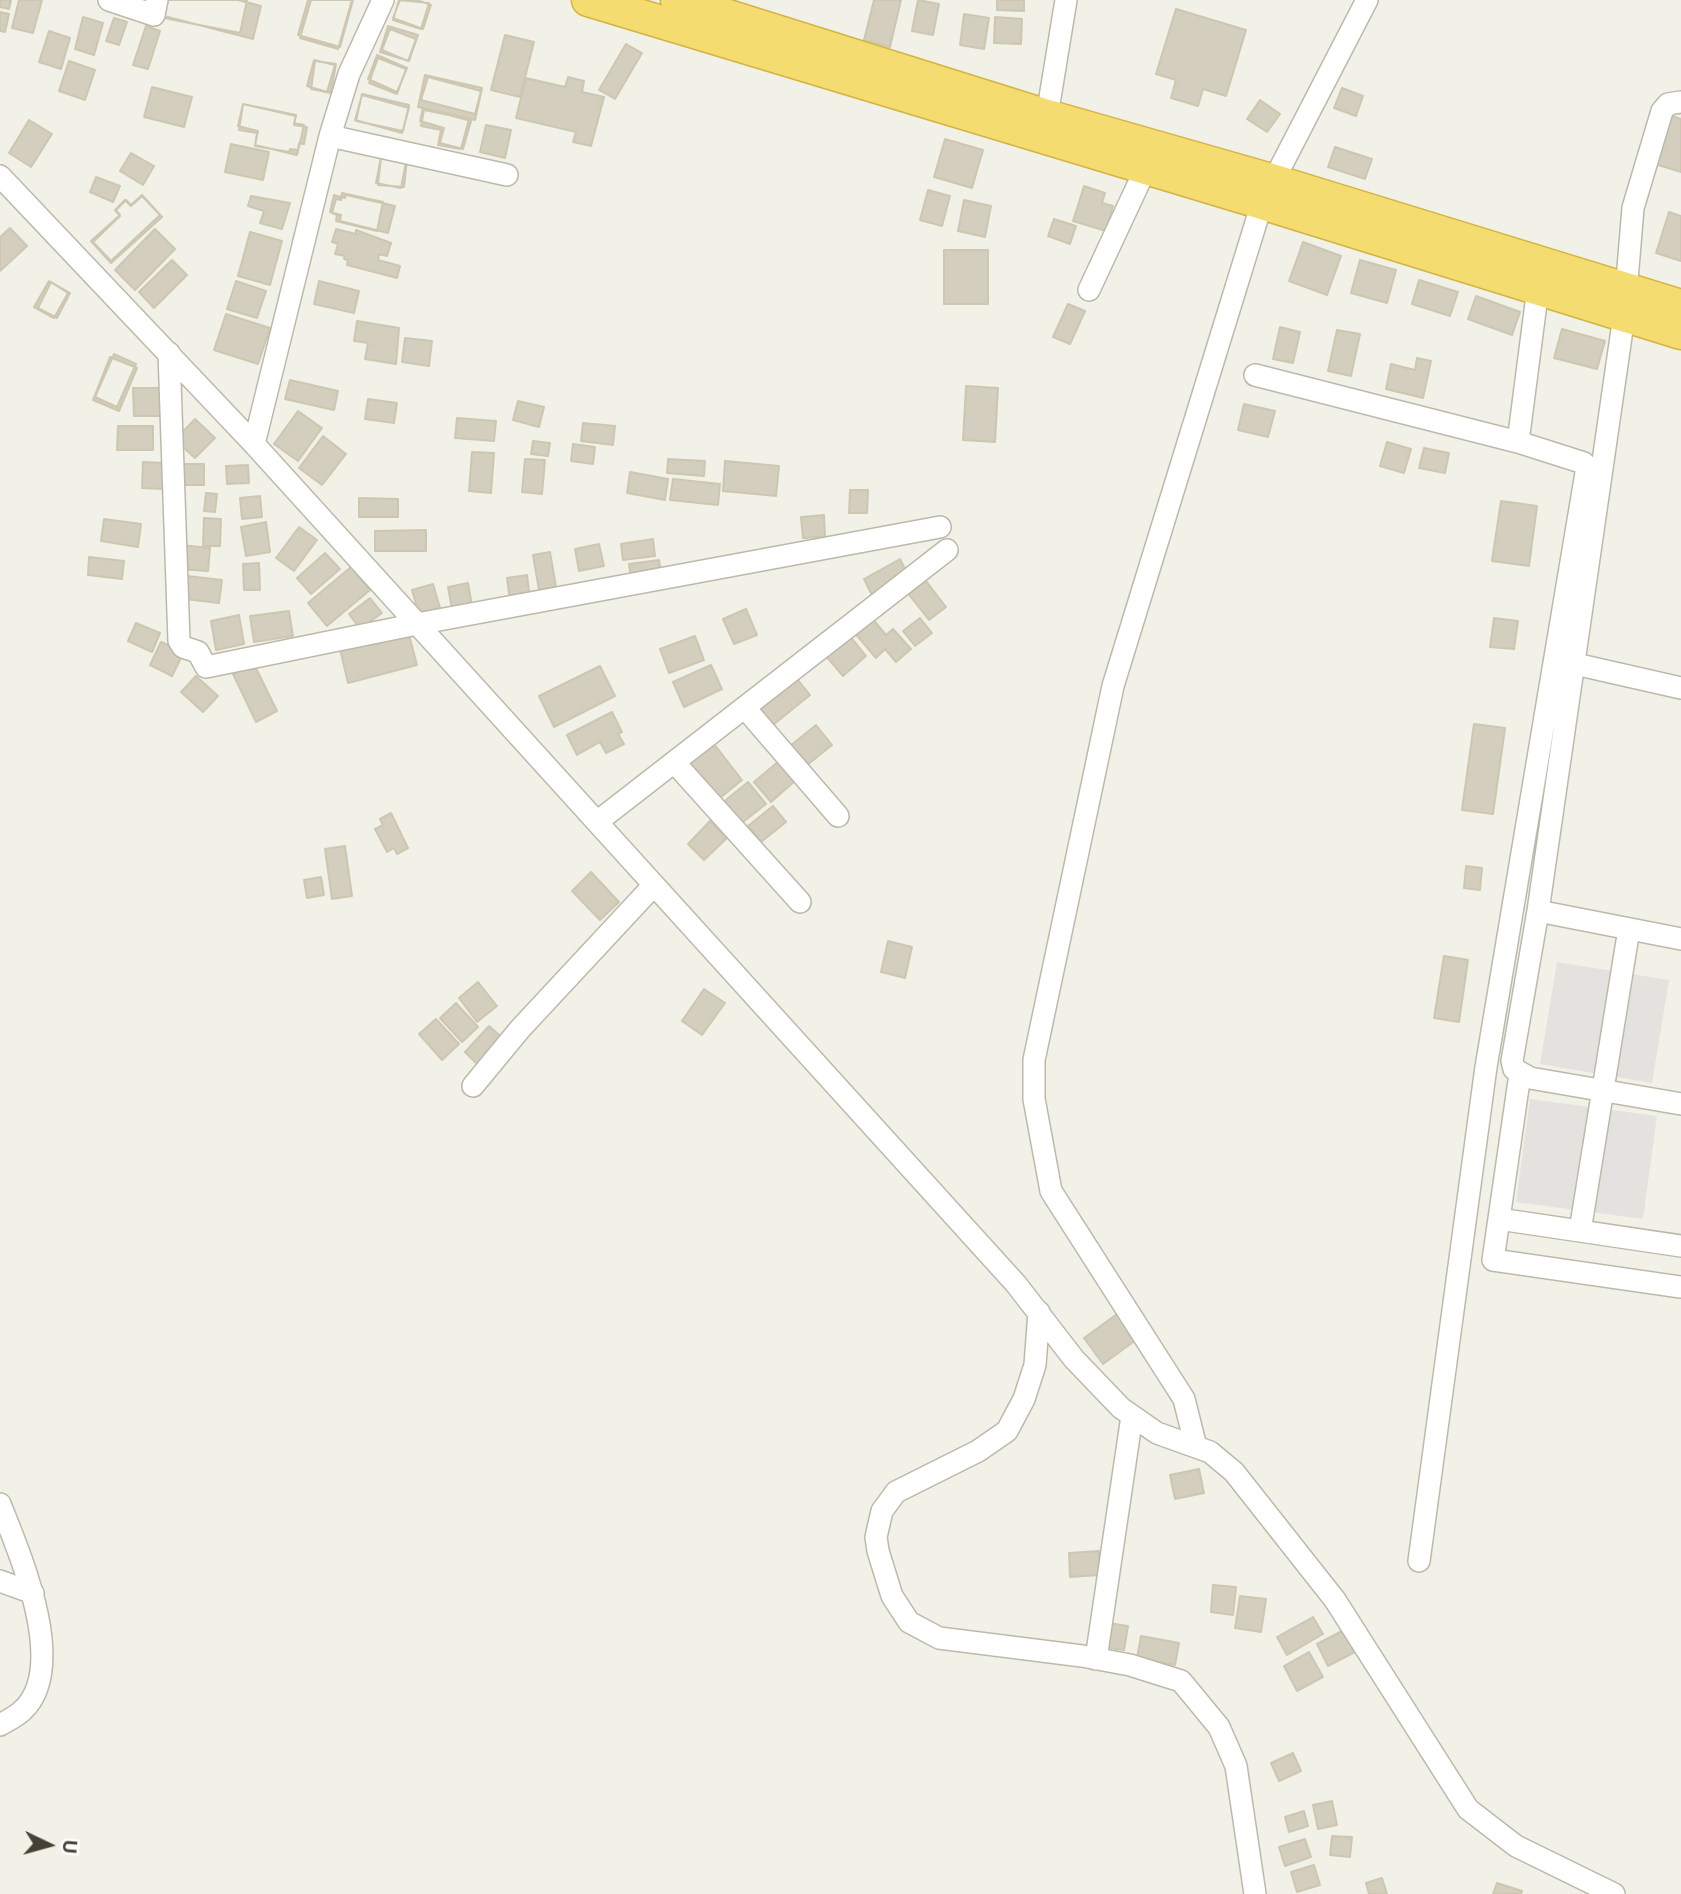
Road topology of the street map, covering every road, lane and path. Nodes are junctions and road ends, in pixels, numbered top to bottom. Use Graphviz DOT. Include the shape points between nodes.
graph roads {
  1 [pos="109,0"];
  2 [pos="158,0"];
  3 [pos="383,0"];
  4 [pos="588,0"];
  5 [pos="677,0"];
  6 [pos="1066,0"];
  7 [pos="1367,0"];
  8 [pos="1681,102"];
  9 [pos="1045,127"];
  10 [pos="330,136"];
  11 [pos="1145,170"];
  12 [pos="507,175"];
  13 [pos="0,176"];
  14 [pos="1266,191"];
  15 [pos="1418,237"];
  16 [pos="1538,288"];
  17 [pos="1089,290"];
  18 [pos="1624,301"];
  19 [pos="1681,306"];
  20 [pos="1681,333"];
  21 [pos="169,353"];
  22 [pos="1255,375"];
  23 [pos="1518,442"];
  24 [pos="254,444"];
  25 [pos="940,527"];
  26 [pos="947,550"];
  27 [pos="417,624"];
  28 [pos="1566,661"];
  29 [pos="1681,688"];
  30 [pos="745,708"];
  31 [pos="674,762"];
  32 [pos="838,816"];
  33 [pos="597,822"];
  34 [pos="654,885"];
  35 [pos="800,902"];
  36 [pos="1538,911"];
  37 [pos="1629,929"];
  38 [pos="1681,939"];
  39 [pos="1520,1074"];
  40 [pos="473,1086"];
  41 [pos="1603,1090"];
  42 [pos="1681,1104"];
  43 [pos="1499,1219"];
  44 [pos="1580,1231"];
  45 [pos="1681,1246"];
  46 [pos="1681,1287"];
  47 [pos="1039,1312"];
  48 [pos="1132,1416"];
  49 [pos="1196,1447"];
  50 [pos="0,1504"];
  51 [pos="1419,1561"];
  52 [pos="0,1581"];
  53 [pos="33,1593"];
  54 [pos="1096,1658"];
  55 [pos="0,1725"];
  56 [pos="1255,1894"];
  57 [pos="1614,1894"];
  1 -- 2 [label="street" via="154,15"];
  3 -- 10 [label="street" via="349,74"];
  4 -- 9 [label="highway"];
  5 -- 9 [label="highway"];
  6 -- 9 [label="street"];
  7 -- 14 [label="street"];
  8 -- 18 [label="street" via="1668,104 1662,111 1640,183 1633,208"];
  9 -- 11 [label="highway"];
  9 -- 14 [label="highway"];
  10 -- 12 [label="street"];
  10 -- 24 [label="street"];
  11 -- 14 [label="highway"];
  11 -- 17 [label="street"];
  13 -- 21 [label="street"];
  14 -- 15 [label="highway"];
  14 -- 49 [label="street" via="1113,686 1034,1060 1034,1100 1051,1191 1184,1399"];
  15 -- 16 [label="highway"];
  15 -- 18 [label="highway"];
  16 -- 18 [label="highway"];
  16 -- 23 [label="street"];
  18 -- 19 [label="highway"];
  18 -- 20 [label="highway"];
  18 -- 28 [label="street"];
  21 -- 24 [label="street"];
  21 -- 27 [label="street" via="181,645 198,652 209,667"];
  22 -- 23 [label="street"];
  23 -- 28 [label="street" via="1587,467"];
  24 -- 27 [label="street"];
  25 -- 27 [label="street"];
  26 -- 30 [label="street"];
  27 -- 33 [label="street"];
  28 -- 29 [label="street"];
  28 -- 36 [label="street"];
  28 -- 51 [label="street" via="1486,1067"];
  30 -- 31 [label="street"];
  30 -- 32 [label="street"];
  31 -- 33 [label="street"];
  31 -- 35 [label="street"];
  33 -- 34 [label="street"];
  34 -- 40 [label="street" via="520,1028"];
  34 -- 47 [label="street"];
  36 -- 37 [label="street"];
  36 -- 39 [label="street" via="1512,1060"];
  37 -- 38 [label="street"];
  37 -- 41 [label="street"];
  39 -- 41 [label="street"];
  39 -- 43 [label="street"];
  41 -- 42 [label="street"];
  41 -- 44 [label="street"];
  43 -- 44 [label="street"];
  43 -- 46 [label="street" via="1493,1260"];
  44 -- 45 [label="street"];
  47 -- 48 [label="street" via="1074,1359"];
  47 -- 54 [label="street" via="1035,1366 1007,1431 978,1451 896,1492 882,1511 877,1550 892,1596 909,1622 939,1638"];
  48 -- 49 [label="street" via="1157,1433"];
  48 -- 54 [label="street"];
  49 -- 57 [label="street" via="1210,1452 1234,1472 1335,1600 1468,1808 1516,1846"];
  50 -- 53 [label="street"];
  52 -- 53 [label="street"];
  53 -- 55 [label="street" via="40,1643 39,1681 24,1710"];
  54 -- 56 [label="street" via="1181,1681 1219,1727 1236,1766"];
}
